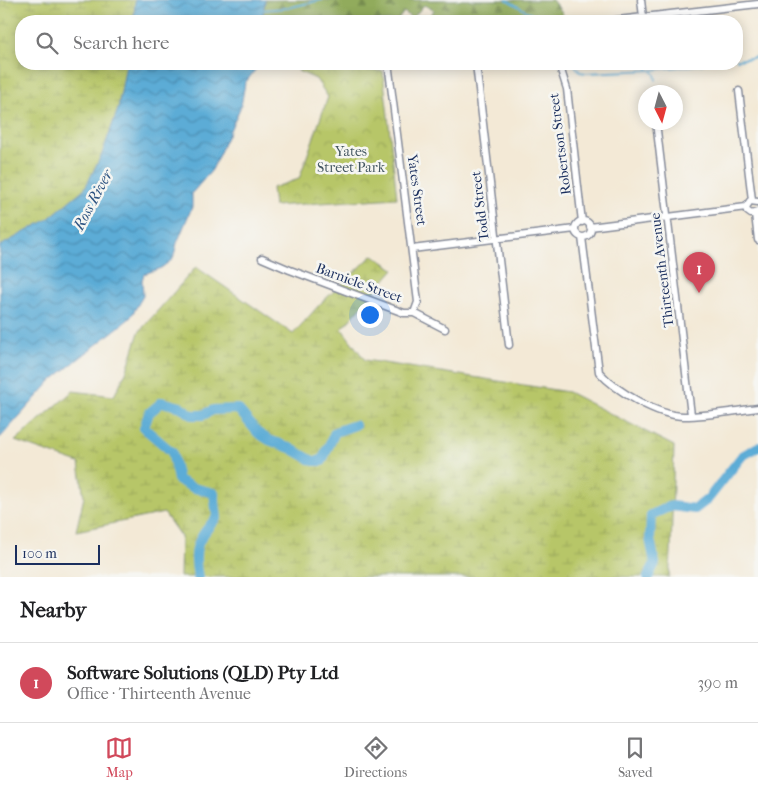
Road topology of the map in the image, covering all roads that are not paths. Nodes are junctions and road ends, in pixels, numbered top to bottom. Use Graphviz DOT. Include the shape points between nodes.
graph roads {
  1 [pos="641,0"];
  2 [pos="729,3"];
  3 [pos="758,4"];
  4 [pos="643,15"];
  5 [pos="655,15"];
  6 [pos="389,70"];
  7 [pos="477,70"];
  8 [pos="561,70"];
  9 [pos="739,91"];
  10 [pos="657,130"];
  11 [pos="755,201"];
  12 [pos="746,207"];
  13 [pos="756,213"];
  14 [pos="668,217"];
  15 [pos="582,222"];
  16 [pos="590,227"];
  17 [pos="575,229"];
  18 [pos="582,237"];
  19 [pos="496,238"];
  20 [pos="758,240"];
  21 [pos="412,249"];
  22 [pos="262,258"];
  23 [pos="414,313"];
  24 [pos="445,329"];
  25 [pos="509,345"];
  26 [pos="758,408"];
  27 [pos="691,416"];
  1 -- 4 [label="street"];
  2 -- 3 [label="street"];
  2 -- 5 [label="street"];
  6 -- 21 [label="street, Yates Street"];
  7 -- 19 [label="street, Todd Street"];
  8 -- 15 [label="street, Robertson Street" via="566,89"];
  9 -- 11 [label="street"];
  10 -- 14 [label="street, Thirteenth Avenue"];
  11 -- 12 [label="street" via="747,203"];
  12 -- 13 [label="street" via="749,213"];
  12 -- 14 [label="street"];
  13 -- 20 [label="street"];
  14 -- 16 [label="street"];
  14 -- 27 [label="street, Thirteenth Avenue"];
  15 -- 16 [label="street"];
  15 -- 17 [label="street"];
  16 -- 18 [label="street" via="589,234"];
  17 -- 18 [label="street" via="576,234"];
  17 -- 19 [label="street"];
  18 -- 27 [label="street" via="599,372 618,390 653,408"];
  19 -- 21 [label="street"];
  19 -- 25 [label="street, Todd Street"];
  21 -- 23 [label="street, Yates Street" via="418,302"];
  22 -- 23 [label="street, Barnicle Street" via="404,313"];
  23 -- 24 [label="street, Barnicle Street"];
  26 -- 27 [label="street"];
}
